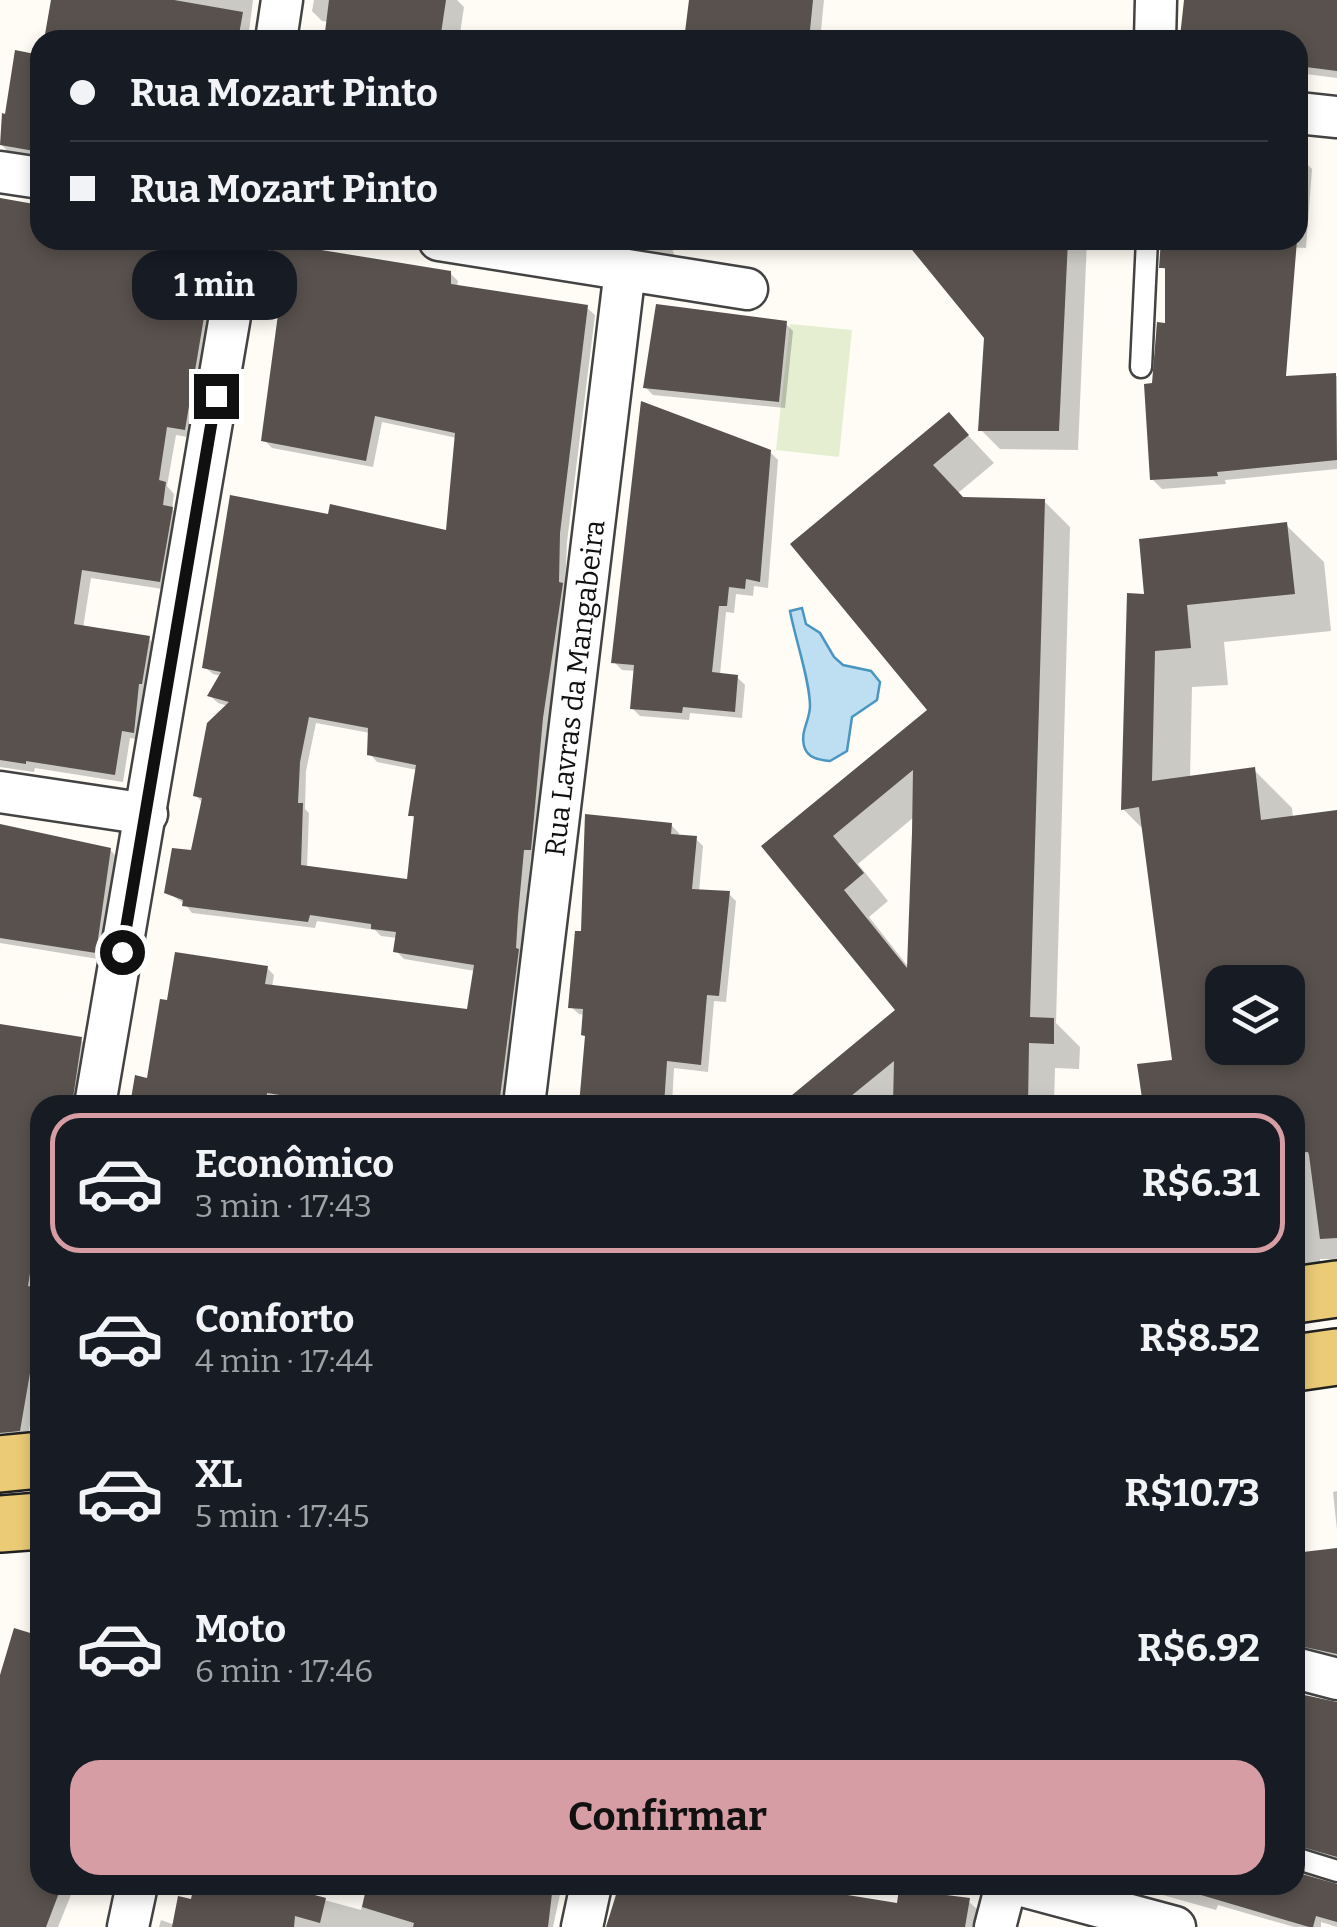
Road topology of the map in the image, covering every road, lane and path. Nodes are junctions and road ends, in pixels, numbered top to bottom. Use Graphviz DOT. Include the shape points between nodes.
graph roads {
  1 [pos="282,0"];
  2 [pos="1156,0"];
  3 [pos="278,30"];
  4 [pos="1155,30"];
  5 [pos="1308,113"];
  6 [pos="1337,117"];
  7 [pos="0,172"];
  8 [pos="30,176"];
  9 [pos="241,250"];
  10 [pos="501,250"];
  11 [pos="1147,250"];
  12 [pos="625,270"];
  13 [pos="748,289"];
  14 [pos="1141,367"];
  15 [pos="0,792"];
  16 [pos="147,814"];
  17 [pos="97,1095"];
  18 [pos="525,1095"];
  19 [pos="1337,1289"];
  20 [pos="1305,1294"];
  21 [pos="1337,1357"];
  22 [pos="1305,1362"];
  23 [pos="30,1461"];
  24 [pos="0,1464"];
  25 [pos="30,1522"];
  26 [pos="0,1524"];
  27 [pos="1305,1670"];
  28 [pos="1337,1678"];
  29 [pos="1305,1861"];
  30 [pos="1337,1871"];
  31 [pos="135,1895"];
  32 [pos="588,1895"];
  33 [pos="1003,1895"];
  34 [pos="1056,1895"];
  35 [pos="128,1927"];
  36 [pos="582,1927"];
  37 [pos="995,1927"];
  38 [pos="1175,1927"];
  1 -- 3 [label="street"];
  2 -- 4 [label="street"];
  5 -- 6 [label="street"];
  7 -- 8 [label="street"];
  9 -- 16 [label="street"];
  10 -- 12 [label="street"];
  11 -- 14 [label="lane"];
  12 -- 13 [label="street"];
  12 -- 18 [label="street, Rua Lavras da Mangabeira"];
  15 -- 16 [label="street"];
  16 -- 17 [label="street"];
  19 -- 20 [label="main road"];
  21 -- 22 [label="main road"];
  23 -- 24 [label="main road"];
  25 -- 26 [label="main road"];
  27 -- 28 [label="street"];
  29 -- 30 [label="lane"];
  31 -- 35 [label="street"];
  32 -- 36 [label="street"];
  33 -- 37 [label="street"];
  34 -- 38 [label="street"];
}
